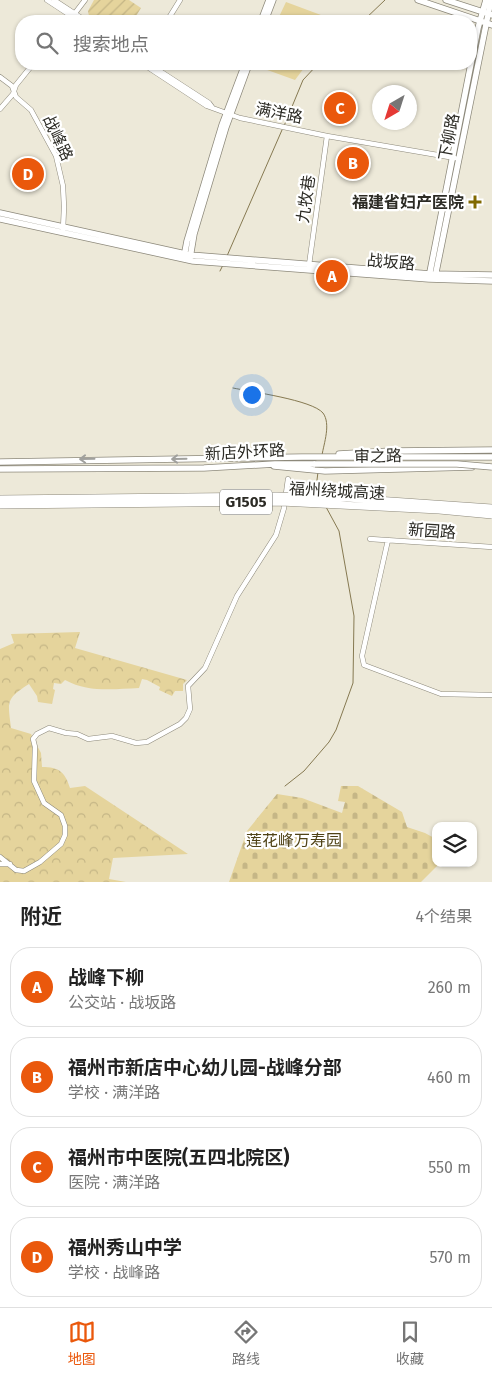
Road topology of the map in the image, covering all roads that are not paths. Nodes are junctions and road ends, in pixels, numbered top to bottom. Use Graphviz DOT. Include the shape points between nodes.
graph roads {
  1 [pos="47,0"];
  2 [pos="54,0"];
  3 [pos="85,0"];
  4 [pos="180,0"];
  5 [pos="269,0"];
  6 [pos="273,0"];
  7 [pos="418,0"];
  8 [pos="446,0"];
  9 [pos="486,0"];
  10 [pos="490,0"];
  11 [pos="487,14"];
  12 [pos="69,15"];
  13 [pos="70,15"];
  14 [pos="74,15"];
  15 [pos="171,15"];
  16 [pos="263,15"];
  17 [pos="267,15"];
  18 [pos="462,15"];
  19 [pos="477,20"];
  20 [pos="483,22"];
  21 [pos="492,25"];
  22 [pos="477,52"];
  23 [pos="28,70"];
  24 [pos="152,70"];
  25 [pos="158,70"];
  26 [pos="243,70"];
  27 [pos="246,70"];
  28 [pos="473,70"];
  29 [pos="0,77"];
  30 [pos="14,91"];
  31 [pos="213,108"];
  32 [pos="0,109"];
  33 [pos="228,114"];
  34 [pos="327,136"];
  35 [pos="456,158"];
  36 [pos="0,213"];
  37 [pos="0,219"];
  38 [pos="63,230"];
  39 [pos="187,257"];
  40 [pos="230,261"];
  41 [pos="309,265"];
  42 [pos="492,275"];
  43 [pos="432,277"];
  44 [pos="492,281"];
  45 [pos="492,450"];
  46 [pos="492,457"];
  47 [pos="315,459"];
  48 [pos="0,460"];
  49 [pos="264,465"];
  50 [pos="492,467"];
  51 [pos="2,469"];
  52 [pos="288,479"];
  53 [pos="0,498"];
  54 [pos="0,505"];
  55 [pos="492,508"];
  56 [pos="492,515"];
  57 [pos="370,539"];
  58 [pos="388,540"];
  59 [pos="492,547"];
  60 [pos="492,695"];
  61 [pos="0,857"];
  62 [pos="0,864"];
  63 [pos="10,864"];
  1 -- 12 [label="street"];
  2 -- 13 [label="street"];
  3 -- 14 [label="street"];
  4 -- 15 [label="street"];
  5 -- 16 [label="main road"];
  6 -- 17 [label="main road"];
  7 -- 18 [label="main road"];
  8 -- 11 [label="main road"];
  9 -- 11 [label="main road, 下柳路"];
  10 -- 11 [label="main road, 下柳路"];
  11 -- 20 [label="main road, 下柳路"];
  19 -- 20 [label="main road"];
  20 -- 21 [label="main road"];
  20 -- 22 [label="main road, 下柳路"];
  23 -- 30 [label="street"];
  24 -- 31 [label="street, 满洋路"];
  25 -- 31 [label="street, 满洋路" via="209,102"];
  26 -- 33 [label="main road"];
  27 -- 33 [label="main road"];
  28 -- 35 [label="main road, 下柳路"];
  29 -- 30 [label="street, 战峰路"];
  30 -- 32 [label="street"];
  30 -- 38 [label="street, 战峰路" via="16,97 31,110 56,156 63,186"];
  31 -- 33 [label="street, 满洋路"];
  33 -- 34 [label="street, 满洋路"];
  33 -- 39 [label="main road"];
  34 -- 35 [label="street, 满洋路"];
  34 -- 41 [label="street, 九牧巷"];
  35 -- 43 [label="main road, 下柳路"];
  36 -- 38 [label="main road"];
  37 -- 38 [label="main road"];
  38 -- 39 [label="main road"];
  39 -- 40 [label="main road"];
  40 -- 41 [label="main road, 战坂路"];
  40 -- 43 [label="main road, 战坂路"];
  41 -- 43 [label="main road, 战坂路"];
  42 -- 43 [label="main road, 战坂路"];
  43 -- 44 [label="main road, 战坂路"];
  45 -- 47 [label="main road, 审之路" via="391,451 327,455"];
  46 -- 47 [label="main road, 新店外环路"];
  47 -- 48 [label="main road, 新店外环路, one-way"];
  47 -- 49 [label="main road, 新店外环路"];
  47 -- 50 [label="main road, 新店外环路, bridge"];
  49 -- 50 [label="main road, 审之路" via="314,471"];
  49 -- 51 [label="main road, 新店外环路"];
  52 -- 63 [label="street" via="276,535 237,596 205,668 188,686 190,709 186,718 154,739 141,743 112,736 88,739 49,728 37,734 33,739 34,781 44,803 60,815 66,835 61,844 30,869 18,871"];
  53 -- 55 [label="highway, 福州绕城高速 / G1505, bridge" via="276,496"];
  54 -- 56 [label="highway, 福州绕城高速 / G1505, bridge" via="281,502"];
  57 -- 58 [label="street, 新园路"];
  58 -- 59 [label="street, 新园路"];
  58 -- 60 [label="street" via="362,663 441,694"];
  61 -- 63 [label="street"];
  62 -- 63 [label="street"];
}
